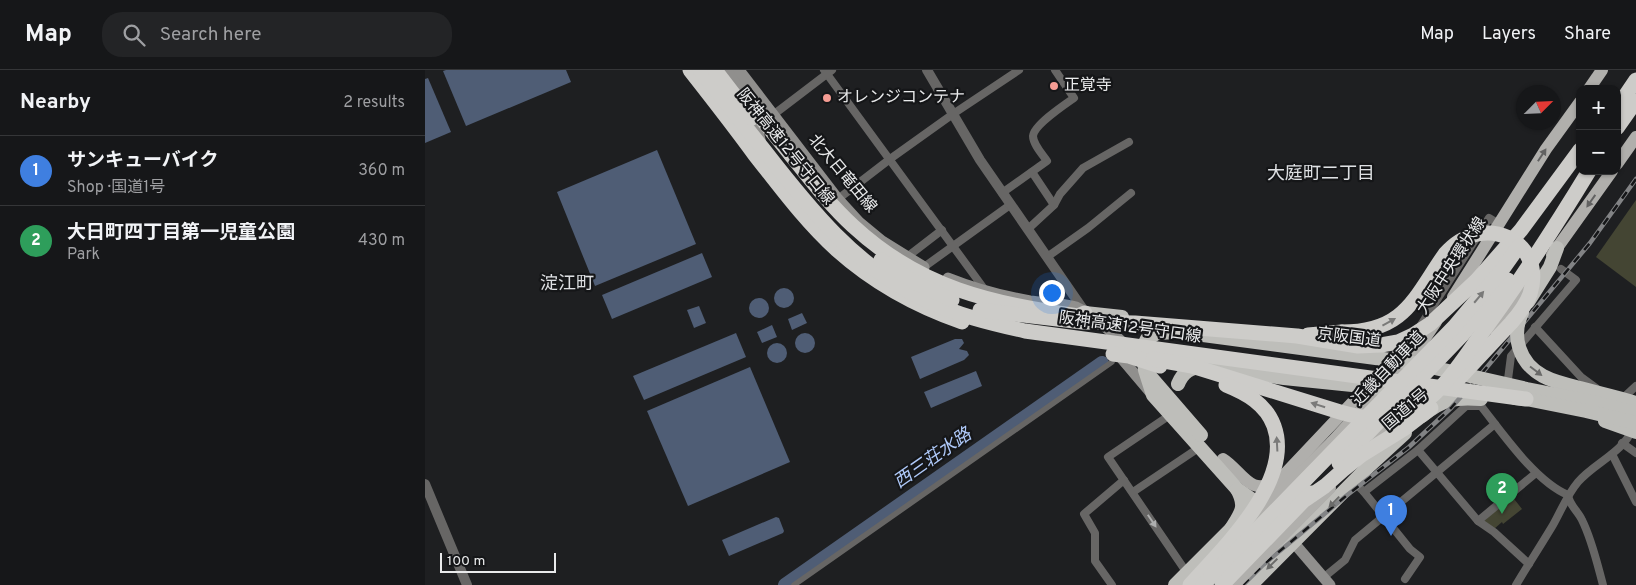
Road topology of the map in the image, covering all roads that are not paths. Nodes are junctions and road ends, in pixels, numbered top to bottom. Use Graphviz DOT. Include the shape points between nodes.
graph roads {
  1 [pos="690,70"];
  2 [pos="700,70"];
  3 [pos="716,70"];
  4 [pos="729,70"];
  5 [pos="739,70"];
  6 [pos="927,70"];
  7 [pos="1055,70"];
  8 [pos="1602,70"];
  9 [pos="828,71"];
  10 [pos="1017,71"];
  11 [pos="1636,80"];
  12 [pos="1592,85"];
  13 [pos="1621,96"];
  14 [pos="1636,101"];
  15 [pos="1621,102"];
  16 [pos="1576,108"];
  17 [pos="953,114"];
  18 [pos="773,115"];
  19 [pos="1621,122"];
  20 [pos="1636,137"];
  21 [pos="1129,142"];
  22 [pos="1576,155"];
  23 [pos="1621,158"];
  24 [pos="890,159"];
  25 [pos="1576,167"];
  26 [pos="1032,172"];
  27 [pos="1585,175"];
  28 [pos="1586,175"];
  29 [pos="1609,175"];
  30 [pos="1002,193"];
  31 [pos="1131,193"];
  32 [pos="837,200"];
  33 [pos="1010,205"];
  34 [pos="1053,206"];
  35 [pos="1491,219"];
  36 [pos="1028,229"];
  37 [pos="942,230"];
  38 [pos="953,246"];
  39 [pos="1557,248"];
  40 [pos="1047,256"];
  41 [pos="907,257"];
  42 [pos="924,267"];
  43 [pos="1561,269"];
  44 [pos="1463,282"];
  45 [pos="985,290"];
  46 [pos="924,300"];
  47 [pos="1517,309"];
  48 [pos="980,310"];
  49 [pos="1085,313"];
  50 [pos="1500,320"];
  51 [pos="1535,327"];
  52 [pos="1174,331"];
  53 [pos="1297,336"];
  54 [pos="1412,341"];
  55 [pos="1114,342"];
  56 [pos="1086,344"];
  57 [pos="1129,356"];
  58 [pos="1112,362"];
  59 [pos="1145,370"];
  60 [pos="1359,372"];
  61 [pos="1636,386"];
  62 [pos="1527,394"];
  63 [pos="1153,395"];
  64 [pos="1620,401"];
  65 [pos="1505,402"];
  66 [pos="1177,415"];
  67 [pos="1635,418"];
  68 [pos="1495,424"];
  69 [pos="1622,443"];
  70 [pos="1200,447"];
  71 [pos="1418,450"];
  72 [pos="1636,453"];
  73 [pos="1612,454"];
  74 [pos="1223,459"];
  75 [pos="1369,466"];
  76 [pos="1292,467"];
  77 [pos="1436,472"];
  78 [pos="1536,473"];
  79 [pos="1125,480"];
  80 [pos="1354,482"];
  81 [pos="425,484"];
  82 [pos="1237,489"];
  83 [pos="1133,492"];
  84 [pos="1364,492"];
  85 [pos="1568,495"];
  86 [pos="1306,499"];
  87 [pos="1636,502"];
  88 [pos="1257,503"];
  89 [pos="1383,517"];
  90 [pos="1274,521"];
  91 [pos="1478,521"];
  92 [pos="1230,530"];
  93 [pos="1294,543"];
  94 [pos="1529,564"];
  95 [pos="1405,578"];
  96 [pos="1188,581"];
  97 [pos="1326,581"];
  98 [pos="467,585"];
  99 [pos="795,585"];
  100 [pos="1112,585"];
  101 [pos="1175,585"];
  102 [pos="1203,585"];
  103 [pos="1222,585"];
  104 [pos="1235,585"];
  105 [pos="1251,585"];
  106 [pos="1517,585"];
  107 [pos="1603,585"];
  1 -- 56 [label="highway" via="823,236 886,287 925,308 963,322 1037,340"];
  2 -- 46 [label="highway, 阪神高速12号守口線, bridge" via="829,230 899,286"];
  3 -- 48 [label="highway, 阪神高速12号守口線, bridge" via="809,193 850,236 914,282 945,298"];
  3 -- 49 [label="highway, bridge" via="761,118 823,194 864,236 905,265 934,281 972,295 1078,316"];
  4 -- 56 [label="main road" via="744,92 763,150 778,180 856,262 888,284 953,316 987,328"];
  5 -- 18 [label="main road, 北大日竜田線"];
  6 -- 17 [label="street"];
  7 -- 26 [label="street" via="1073,98 1035,130 1035,141 1047,161"];
  8 -- 12 [label="main road"];
  9 -- 18 [label="street"];
  9 -- 24 [label="street"];
  10 -- 17 [label="street"];
  11 -- 13 [label="highway"];
  11 -- 15 [label="highway"];
  14 -- 19 [label="highway"];
  44 -- 16 [label="main road, 大阪中央環状線, one-way" via="1546,149"];
  17 -- 24 [label="street"];
  17 -- 30 [label="street"];
  18 -- 32 [label="main road, 北大日竜田線"];
  20 -- 23 [label="main road"];
  21 -- 34 [label="street" via="1083,168"];
  22 -- 53 [label="highway, bridge" via="1521,230 1451,306 1420,331 1398,342 1370,346"];
  24 -- 32 [label="street"];
  24 -- 37 [label="street"];
  102 -- 25 [label="highway, 近畿自動車道, one-way, bridge" via="1454,327 1502,270"];
  26 -- 30 [label="street"];
  26 -- 34 [label="street"];
  27 -- 86 [label="highway, 近畿自動車道, bridge" via="1482,313"];
  28 -- 57 [label="highway, one-way, bridge" via="1558,223 1469,352 1430,398 1405,414 1385,419 1363,418 1191,366"];
  29 -- 39 [label="main road, one-way"];
  30 -- 33 [label="street"];
  31 -- 40 [label="street"];
  32 -- 41 [label="main road, 北大日竜田線" via="882,241"];
  33 -- 36 [label="street"];
  33 -- 38 [label="street"];
  34 -- 36 [label="street"];
  35 -- 54 [label="street"];
  36 -- 40 [label="street"];
  37 -- 38 [label="street"];
  37 -- 41 [label="street"];
  38 -- 42 [label="street"];
  38 -- 45 [label="street"];
  39 -- 47 [label="highway" via="1550,267"];
  40 -- 49 [label="street"];
  41 -- 42 [label="main road, 北大日竜田線"];
  42 -- 45 [label="main road, 北大日竜田線"];
  43 -- 51 [label="street" via="1576,280"];
  44 -- 54 [label="main road"];
  44 -- 96 [label="main road, 大阪中央環状線, bridge" via="1419,347 1331,442"];
  45 -- 49 [label="main road, 北大日竜田線" via="1075,307"];
  46 -- 57 [label="highway, bridge" via="955,317 989,329 1053,345"];
  46 -- 60 [label="highway, 阪神高速12号守口線, bridge" via="1025,331"];
  47 -- 50 [label="main road"];
  47 -- 67 [label="highway, one-way, bridge" via="1518,344 1535,371"];
  47 -- 90 [label="main road" via="1471,325 1447,341"];
  48 -- 53 [label="highway, bridge" via="1083,322"];
  48 -- 60 [label="highway, 阪神高速12号守口線, bridge" via="1036,323"];
  49 -- 52 [label="highway" via="1121,317"];
  49 -- 55 [label="main road"];
  50 -- 75 [label="highway"];
  50 -- 104 [label="main road, bridge"];
  51 -- 64 [label="street" via="1585,380"];
  51 -- 65 [label="street" via="1511,356"];
  52 -- 59 [label="highway, 京阪国道" via="1157,333 1147,339 1143,354"];
  52 -- 62 [label="highway, 京阪国道, bridge" via="1413,363"];
  53 -- 86 [label="highway, one-way, bridge" via="1365,331 1389,323 1415,300 1450,248 1470,235 1491,232 1505,236 1521,248 1531,267 1530,295 1519,314 1438,402"];
  54 -- 76 [label="main road"];
  55 -- 56 [label="main road"];
  55 -- 59 [label="main road"];
  55 -- 63 [label="main road"];
  96 -- 57 [label="highway, one-way, bridge" via="1236,532 1261,497 1276,460 1275,431 1266,412 1244,393"];
  58 -- 99 [label="street"];
  59 -- 63 [label="highway, 京阪国道"];
  59 -- 66 [label="highway, 京阪国道"];
  60 -- 62 [label="highway, bridge"];
  61 -- 64 [label="street"];
  62 -- 66 [label="highway, bridge" via="1357,386 1202,366 1183,374 1178,384"];
  62 -- 67 [label="highway, 京阪国道, bridge" via="1586,411"];
  63 -- 66 [label="highway, 京阪国道"];
  64 -- 67 [label="street"];
  65 -- 67 [label="highway, 国道1号" via="1586,416"];
  65 -- 75 [label="highway, 国道1号" via="1464,398 1442,402"];
  66 -- 70 [label="highway, 京阪国道"];
  66 -- 74 [label="highway, 京阪国道"];
  66 -- 79 [label="street" via="1108,457"];
  67 -- 69 [label="street"];
  68 -- 71 [label="street" via="1481,406 1466,406"];
  68 -- 77 [label="street"];
  68 -- 78 [label="street"];
  69 -- 72 [label="street"];
  69 -- 73 [label="street"];
  70 -- 82 [label="highway, 京阪国道"];
  70 -- 83 [label="street"];
  71 -- 77 [label="street"];
  71 -- 84 [label="street"];
  73 -- 85 [label="street" via="1579,480"];
  73 -- 87 [label="street"];
  74 -- 76 [label="main road" via="1251,484 1259,487 1268,485"];
  74 -- 88 [label="highway, 京阪国道"];
  75 -- 80 [label="highway, 国道1号"];
  76 -- 88 [label="main road"];
  77 -- 89 [label="street"];
  77 -- 91 [label="street"];
  78 -- 85 [label="street"];
  78 -- 91 [label="street"];
  79 -- 83 [label="street"];
  79 -- 100 [label="street" via="1084,514 1095,534 1095,561"];
  80 -- 84 [label="street"];
  80 -- 93 [label="highway, 国道1号, one-way"];
  81 -- 98 [label="street"];
  82 -- 88 [label="highway, 京阪国道"];
  82 -- 92 [label="highway" via="1243,506"];
  83 -- 96 [label="street, one-way"];
  84 -- 89 [label="street"];
  85 -- 94 [label="street"];
  85 -- 107 [label="street" via="1582,519"];
  86 -- 103 [label="highway, 近畿自動車道, bridge"];
  88 -- 90 [label="highway, 京阪国道"];
  88 -- 92 [label="highway"];
  89 -- 95 [label="street" via="1409,549 1420,557"];
  89 -- 97 [label="street" via="1355,540 1345,560"];
  90 -- 93 [label="highway, 京阪国道"];
  91 -- 94 [label="street"];
  92 -- 96 [label="highway"];
  93 -- 97 [label="main road"];
  93 -- 105 [label="highway, one-way"];
  94 -- 106 [label="street"];
  96 -- 101 [label="highway"];
}
